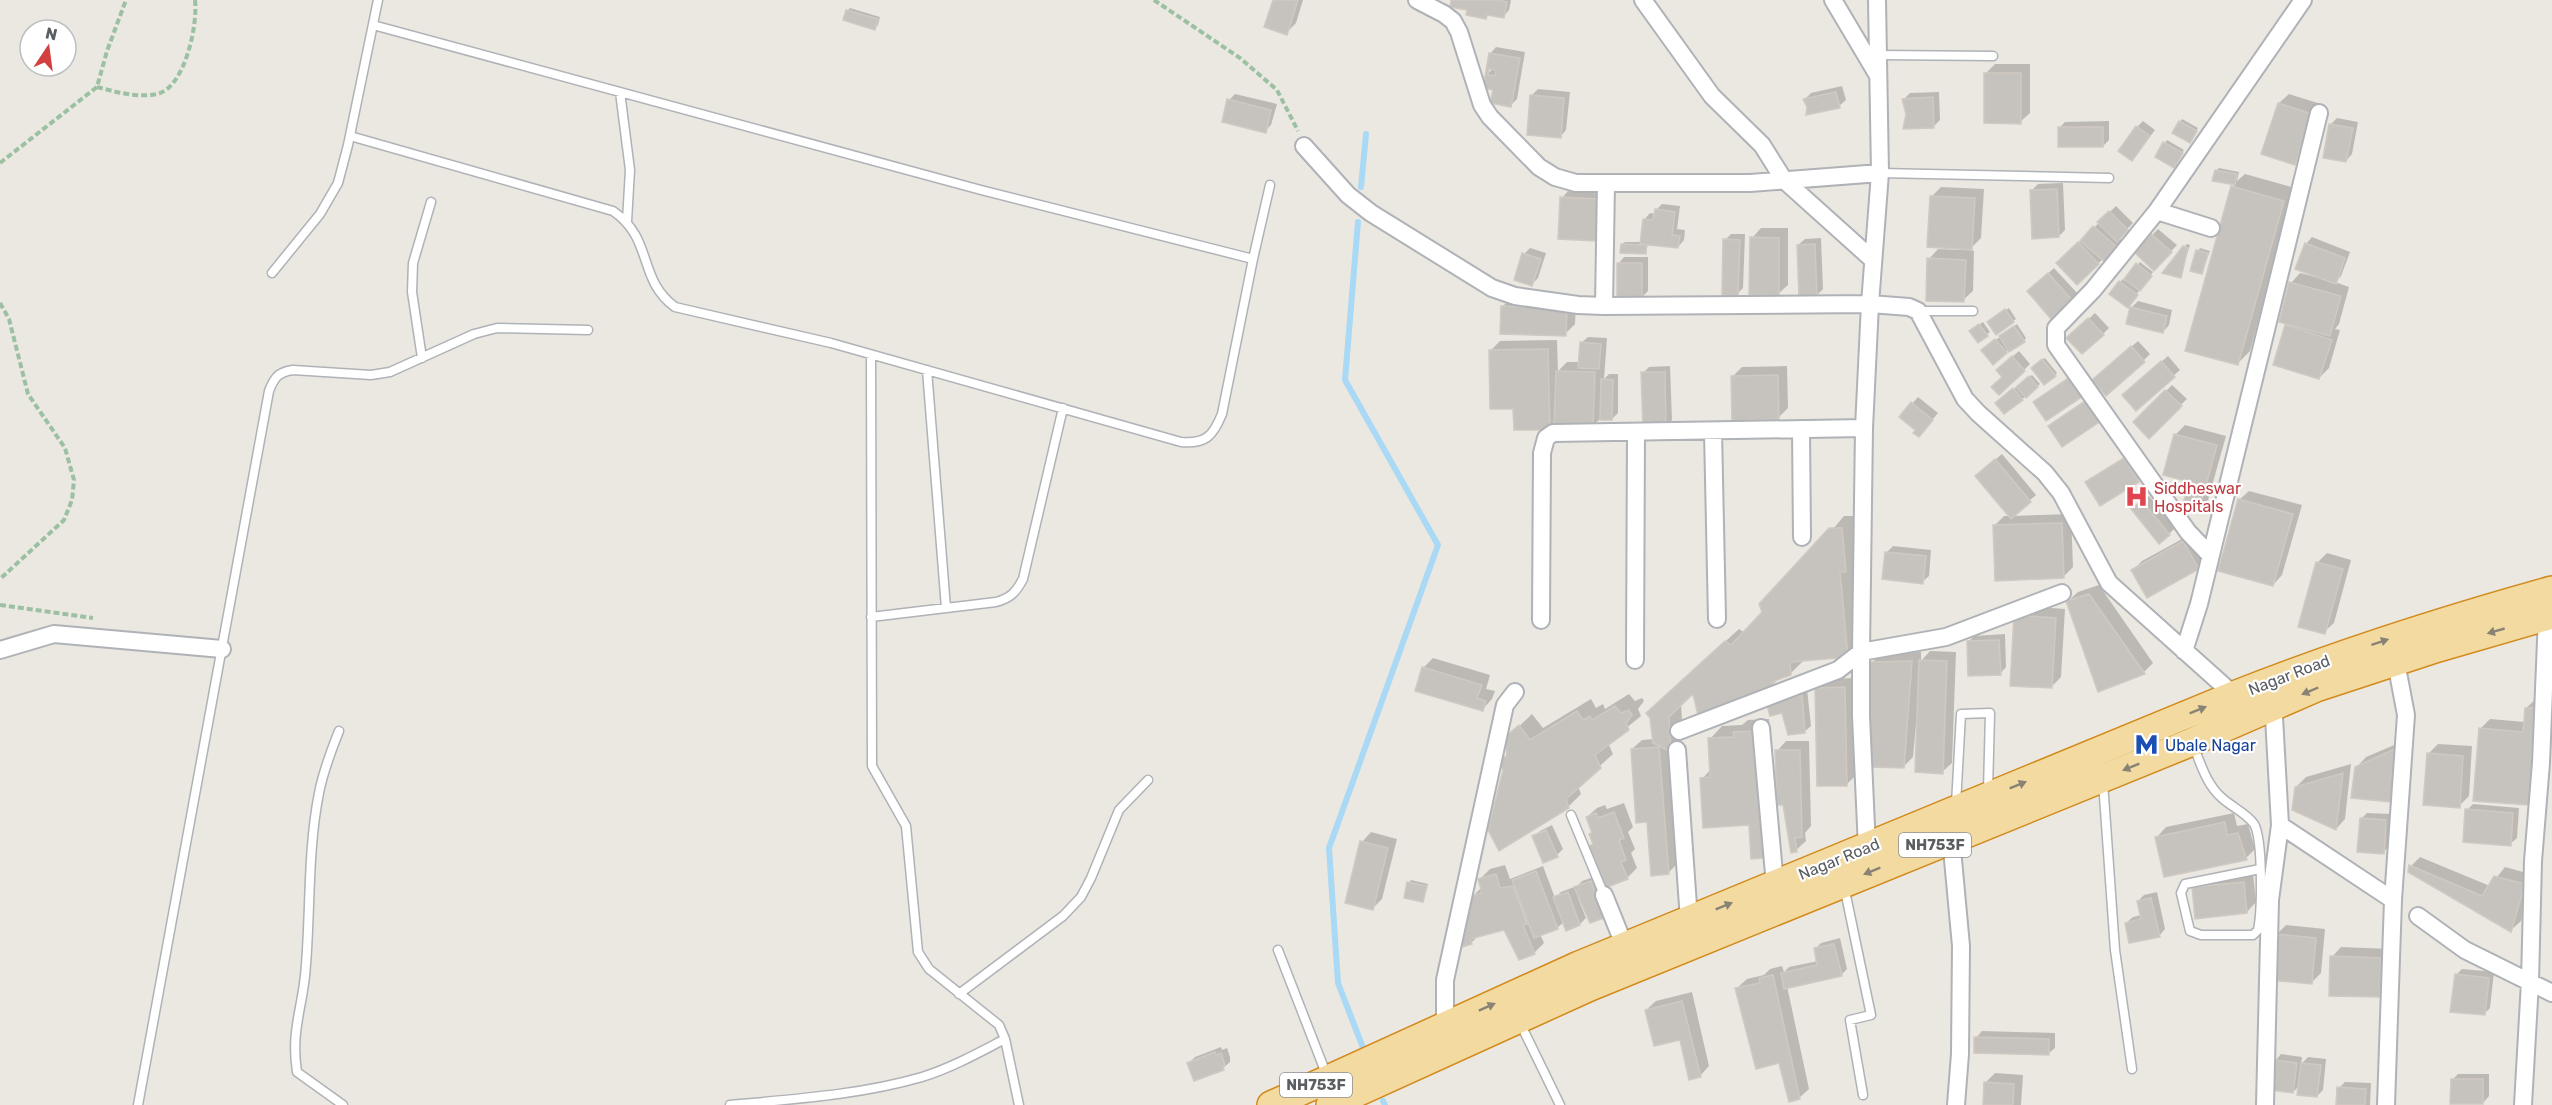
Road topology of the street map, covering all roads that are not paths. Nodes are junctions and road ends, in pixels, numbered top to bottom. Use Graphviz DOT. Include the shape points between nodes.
graph roads {
  1 [pos="378,0"];
  2 [pos="1417,0"];
  3 [pos="1643,0"];
  4 [pos="1833,0"];
  5 [pos="1877,0"];
  6 [pos="2303,0"];
  7 [pos="373,25"];
  8 [pos="1879,55"];
  9 [pos="1994,56"];
  10 [pos="1880,80"];
  11 [pos="620,92"];
  12 [pos="2319,113"];
  13 [pos="350,136"];
  14 [pos="1304,146"];
  15 [pos="1880,173"];
  16 [pos="2109,178"];
  17 [pos="1784,180"];
  18 [pos="1606,183"];
  19 [pos="1270,185"];
  20 [pos="431,201"];
  21 [pos="2157,211"];
  22 [pos="627,221"];
  23 [pos="2211,228"];
  24 [pos="1252,259"];
  25 [pos="1873,260"];
  26 [pos="272,273"];
  27 [pos="1870,304"];
  28 [pos="1604,306"];
  29 [pos="1918,311"];
  30 [pos="1973,311"];
  31 [pos="588,330"];
  32 [pos="871,355"];
  33 [pos="422,358"];
  34 [pos="927,370"];
  35 [pos="1063,408"];
  36 [pos="1864,428"];
  37 [pos="1801,429"];
  38 [pos="1713,431"];
  39 [pos="1636,432"];
  40 [pos="1802,537"];
  41 [pos="2210,555"];
  42 [pos="2552,590"];
  43 [pos="2062,593"];
  44 [pos="946,608"];
  45 [pos="2550,615"];
  46 [pos="871,618"];
  47 [pos="1717,619"];
  48 [pos="1541,620"];
  49 [pos="222,649"];
  50 [pos="0,650"];
  51 [pos="2184,651"];
  52 [pos="1861,652"];
  53 [pos="1635,660"];
  54 [pos="2396,662"];
  55 [pos="1515,692"];
  56 [pos="2272,694"];
  57 [pos="2234,695"];
  58 [pos="1761,728"];
  59 [pos="339,731"];
  60 [pos="1679,731"];
  61 [pos="2192,742"];
  62 [pos="1677,750"];
  63 [pos="2103,778"];
  64 [pos="1148,780"];
  65 [pos="1988,797"];
  66 [pos="1956,811"];
  67 [pos="1571,814"];
  68 [pos="2280,825"];
  69 [pos="1951,838"];
  70 [pos="1867,848"];
  71 [pos="2260,869"];
  72 [pos="1844,883"];
  73 [pos="1775,885"];
  74 [pos="1604,895"];
  75 [pos="2393,900"];
  76 [pos="2418,915"];
  77 [pos="1689,920"];
  78 [pos="1625,946"];
  79 [pos="1278,950"];
  80 [pos="2530,982"];
  81 [pos="2552,993"];
  82 [pos="959,994"];
  83 [pos="1518,1020"];
  84 [pos="1442,1027"];
  85 [pos="1005,1039"];
  86 [pos="2132,1069"];
  87 [pos="1329,1092"];
  88 [pos="1863,1095"];
  89 [pos="138,1105"];
  90 [pos="343,1105"];
  91 [pos="730,1105"];
  92 [pos="1019,1105"];
  93 [pos="1271,1105"];
  94 [pos="1560,1105"];
  95 [pos="1956,1105"];
  96 [pos="2265,1105"];
  97 [pos="2386,1105"];
  98 [pos="2523,1105"];
  1 -- 7 [label="lane"];
  2 -- 18 [label="street" via="1453,21 1482,105 1539,166 1555,177 1576,183"];
  3 -- 17 [label="street" via="1712,96 1762,145"];
  4 -- 10 [label="street"];
  5 -- 8 [label="street"];
  6 -- 21 [label="street"];
  7 -- 11 [label="lane"];
  7 -- 13 [label="lane"];
  8 -- 9 [label="lane"];
  8 -- 10 [label="street"];
  10 -- 15 [label="street"];
  11 -- 22 [label="lane" via="630,170"];
  11 -- 24 [label="lane"];
  12 -- 41 [label="street"];
  13 -- 22 [label="lane" via="613,211"];
  13 -- 26 [label="lane" via="338,183 329,200"];
  14 -- 28 [label="street" via="1348,195 1371,213 1492,288 1515,296"];
  15 -- 16 [label="lane"];
  15 -- 17 [label="street"];
  15 -- 25 [label="street"];
  17 -- 18 [label="street"];
  17 -- 25 [label="street"];
  18 -- 28 [label="street"];
  19 -- 24 [label="lane"];
  20 -- 33 [label="lane" via="413,263 412,292"];
  21 -- 23 [label="street"];
  21 -- 41 [label="street" via="2093,290 2056,328 2056,345 2188,532"];
  22 -- 32 [label="lane" via="638,236 655,287 675,307"];
  24 -- 35 [label="lane" via="1222,414 1206,438 1197,443 1181,442"];
  25 -- 27 [label="street"];
  27 -- 28 [label="street"];
  27 -- 29 [label="street"];
  27 -- 36 [label="street"];
  29 -- 30 [label="lane"];
  29 -- 51 [label="street" via="1965,399 2044,472 2061,494 2109,583"];
  31 -- 33 [label="lane" via="496,328"];
  32 -- 34 [label="lane"];
  32 -- 46 [label="lane"];
  33 -- 49 [label="lane" via="390,372 371,375 293,370 282,371 274,379"];
  34 -- 35 [label="lane"];
  34 -- 44 [label="lane"];
  35 -- 44 [label="lane" via="1023,579 1016,592 996,602"];
  36 -- 37 [label="street"];
  36 -- 52 [label="street"];
  37 -- 38 [label="street"];
  37 -- 40 [label="street"];
  38 -- 39 [label="street"];
  38 -- 47 [label="street"];
  39 -- 48 [label="street" via="1553,433 1546,438 1542,453"];
  39 -- 53 [label="street"];
  41 -- 51 [label="street"];
  56 -- 42 [label="highway, Nagar Road / NH753F, one-way" via="2307,666"];
  43 -- 52 [label="street" via="1946,637"];
  44 -- 46 [label="lane"];
  45 -- 54 [label="highway, Nagar Road / NH753F, one-way"];
  45 -- 80 [label="street" via="2533,861"];
  46 -- 82 [label="lane" via="872,766 906,826 918,952 929,969"];
  49 -- 50 [label="street" via="54,634"];
  49 -- 89 [label="lane"];
  51 -- 57 [label="street"];
  52 -- 60 [label="street" via="1838,670"];
  52 -- 70 [label="street"];
  54 -- 56 [label="highway, Nagar Road / NH753F, one-way" via="2316,688"];
  54 -- 75 [label="street" via="2406,715"];
  55 -- 84 [label="street" via="1505,705 1445,980"];
  56 -- 57 [label="highway, Nagar Road / NH753F"];
  56 -- 61 [label="highway, Nagar Road / NH753F"];
  56 -- 68 [label="street"];
  65 -- 57 [label="highway, Nagar Road / NH753F, one-way"];
  58 -- 73 [label="street"];
  59 -- 90 [label="lane" via="319,791 305,979 294,1052 297,1072"];
  61 -- 63 [label="highway, Nagar Road / NH753F, one-way"];
  61 -- 71 [label="lane" via="2211,786 2253,823 2258,834"];
  62 -- 77 [label="street"];
  63 -- 69 [label="highway, Nagar Road / NH753F"];
  63 -- 86 [label="lane" via="2115,950"];
  64 -- 82 [label="lane" via="1119,810 1081,897 1063,916"];
  65 -- 66 [label="highway, Nagar Road / NH753F"];
  65 -- 66 [label="lane" via="1990,713 1961,714"];
  66 -- 70 [label="highway, Nagar Road / NH753F"];
  67 -- 74 [label="lane"];
  68 -- 75 [label="street"];
  68 -- 96 [label="street" via="2270,900"];
  69 -- 72 [label="highway, Nagar Road / NH753F, one-way"];
  69 -- 95 [label="street" via="1961,946"];
  70 -- 73 [label="highway, Nagar Road / NH753F"];
  71 -- 71 [label="lane" via="2256,933 2201,935 2190,931 2181,893 2185,884"];
  72 -- 83 [label="highway, Nagar Road / NH753F"];
  72 -- 88 [label="lane" via="1871,1015 1850,1020"];
  77 -- 73 [label="highway, Nagar Road / NH753F, one-way"];
  74 -- 78 [label="street"];
  75 -- 97 [label="street"];
  76 -- 80 [label="street" via="2465,950"];
  77 -- 78 [label="highway, Nagar Road / NH753F"];
  84 -- 78 [label="highway, Nagar Road / NH753F, one-way"];
  79 -- 87 [label="lane"];
  80 -- 81 [label="street"];
  80 -- 98 [label="street"];
  82 -- 85 [label="lane" via="999,1025"];
  83 -- 87 [label="highway, Nagar Road / NH753F"];
  83 -- 94 [label="lane"];
  84 -- 87 [label="highway, Nagar Road / NH753F" via="1368,1061"];
  85 -- 91 [label="lane" via="957,1064 875,1089"];
  85 -- 92 [label="lane"];
  87 -- 93 [label="highway, Nagar Road / NH753F"];
}
